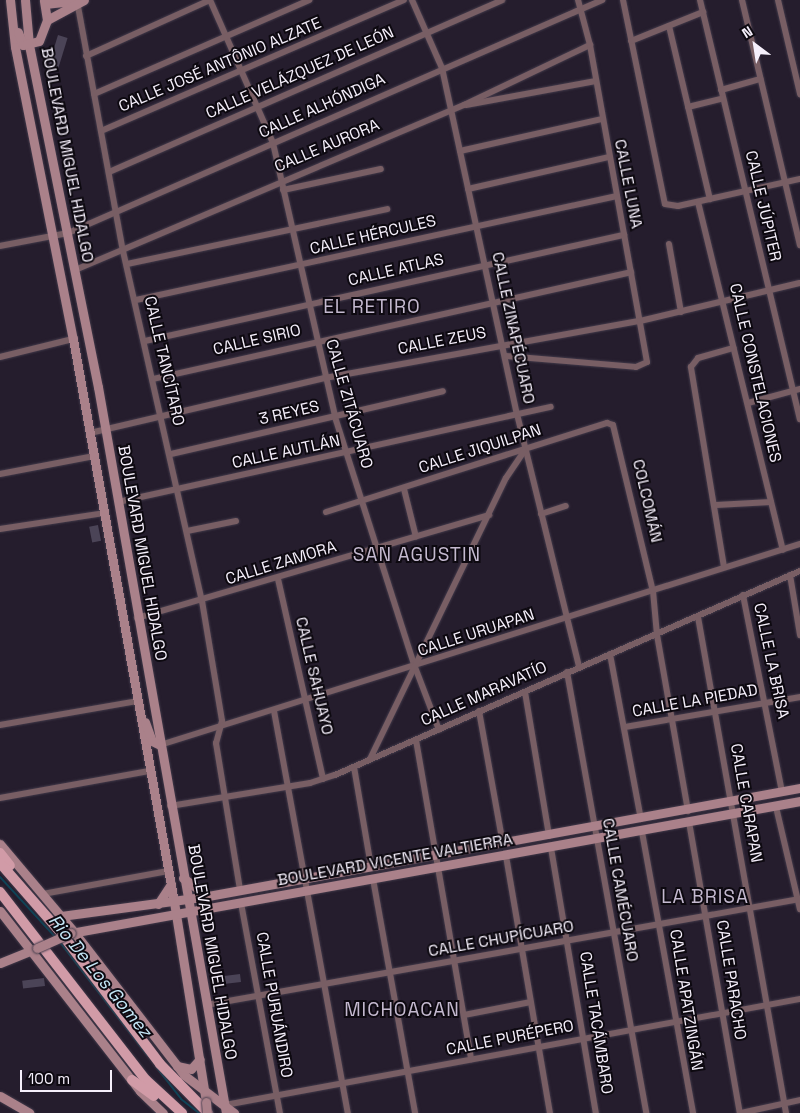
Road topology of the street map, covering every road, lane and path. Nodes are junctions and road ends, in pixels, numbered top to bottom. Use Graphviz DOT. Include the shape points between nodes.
graph roads {
  1 [pos="12,0"];
  2 [pos="25,0"];
  3 [pos="210,0"];
  4 [pos="308,0"];
  5 [pos="404,0"];
  6 [pos="412,0"];
  7 [pos="502,0"];
  8 [pos="578,0"];
  9 [pos="602,0"];
  10 [pos="623,0"];
  11 [pos="700,0"];
  12 [pos="742,0"];
  13 [pos="778,0"];
  14 [pos="78,1"];
  15 [pos="44,2"];
  16 [pos="581,8"];
  17 [pos="703,12"];
  18 [pos="47,20"];
  19 [pos="668,26"];
  20 [pos="426,33"];
  21 [pos="227,36"];
  22 [pos="631,41"];
  23 [pos="29,45"];
  24 [pos="590,45"];
  25 [pos="86,56"];
  26 [pos="442,68"];
  27 [pos="243,72"];
  28 [pos="760,79"];
  29 [pos="596,81"];
  30 [pos="799,83"];
  31 [pos="721,90"];
  32 [pos="94,94"];
  33 [pos="800,94"];
  34 [pos="723,98"];
  35 [pos="464,105"];
  36 [pos="258,107"];
  37 [pos="688,107"];
  38 [pos="451,110"];
  39 [pos="602,119"];
  40 [pos="101,131"];
  41 [pos="273,143"];
  42 [pos="460,151"];
  43 [pos="608,157"];
  44 [pos="381,168"];
  45 [pos="109,172"];
  46 [pos="800,179"];
  47 [pos="281,180"];
  48 [pos="786,182"];
  49 [pos="283,190"];
  50 [pos="468,190"];
  51 [pos="746,190"];
  52 [pos="617,196"];
  53 [pos="710,199"];
  54 [pos="698,202"];
  55 [pos="387,210"];
  56 [pos="118,211"];
  57 [pos="477,226"];
  58 [pos="292,228"];
  59 [pos="52,233"];
  60 [pos="68,233"];
  61 [pos="624,235"];
  62 [pos="669,244"];
  63 [pos="800,244"];
  64 [pos="0,246"];
  65 [pos="124,251"];
  66 [pos="127,264"];
  67 [pos="485,264"];
  68 [pos="300,266"];
  69 [pos="75,270"];
  70 [pos="631,272"];
  71 [pos="800,283"];
  72 [pos="768,291"];
  73 [pos="136,300"];
  74 [pos="724,302"];
  75 [pos="494,303"];
  76 [pos="309,304"];
  77 [pos="681,312"];
  78 [pos="640,321"];
  79 [pos="73,339"];
  80 [pos="145,341"];
  81 [pos="316,341"];
  82 [pos="503,344"];
  83 [pos="734,348"];
  84 [pos="506,356"];
  85 [pos="0,357"];
  86 [pos="325,378"];
  87 [pos="153,379"];
  88 [pos="797,390"];
  89 [pos="442,392"];
  90 [pos="748,403"];
  91 [pos="551,407"];
  92 [pos="517,414"];
  93 [pos="162,416"];
  94 [pos="335,417"];
  95 [pos="800,419"];
  96 [pos="607,423"];
  97 [pos="105,430"];
  98 [pos="90,433"];
  99 [pos="527,449"];
  100 [pos="347,452"];
  101 [pos="172,454"];
  102 [pos="94,456"];
  103 [pos="0,474"];
  104 [pos="180,488"];
  105 [pos="404,489"];
  106 [pos="362,501"];
  107 [pos="118,502"];
  108 [pos="772,502"];
  109 [pos="716,505"];
  110 [pos="566,506"];
  111 [pos="104,512"];
  112 [pos="326,512"];
  113 [pos="541,514"];
  114 [pos="489,516"];
  115 [pos="236,521"];
  116 [pos="0,529"];
  117 [pos="187,531"];
  118 [pos="416,537"];
  119 [pos="800,544"];
  120 [pos="376,548"];
  121 [pos="783,550"];
  122 [pos="724,567"];
  123 [pos="800,571"];
  124 [pos="790,575"];
  125 [pos="278,579"];
  126 [pos="653,591"];
  127 [pos="743,595"];
  128 [pos="202,600"];
  129 [pos="698,617"];
  130 [pos="137,618"];
  131 [pos="565,619"];
  132 [pos="656,635"];
  133 [pos="800,635"];
  134 [pos="610,654"];
  135 [pos="579,666"];
  136 [pos="415,667"];
  137 [pos="567,672"];
  138 [pos="525,692"];
  139 [pos="800,696"];
  140 [pos="306,702"];
  141 [pos="767,703"];
  142 [pos="138,705"];
  143 [pos="274,711"];
  144 [pos="479,711"];
  145 [pos="717,711"];
  146 [pos="671,718"];
  147 [pos="0,725"];
  148 [pos="625,727"];
  149 [pos="220,728"];
  150 [pos="439,730"];
  151 [pos="416,740"];
  152 [pos="160,745"];
  153 [pos="369,760"];
  154 [pos="354,767"];
  155 [pos="148,771"];
  156 [pos="323,779"];
  157 [pos="289,785"];
  158 [pos="800,788"];
  159 [pos="782,792"];
  160 [pos="0,798"];
  161 [pos="225,798"];
  162 [pos="800,801"];
  163 [pos="730,803"];
  164 [pos="169,806"];
  165 [pos="776,807"];
  166 [pos="688,811"];
  167 [pos="733,815"];
  168 [pos="641,819"];
  169 [pos="689,822"];
  170 [pos="594,828"];
  171 [pos="642,832"];
  172 [pos="549,836"];
  173 [pos="596,840"];
  174 [pos="0,844"];
  175 [pos="503,844"];
  176 [pos="551,848"];
  177 [pos="0,853"];
  178 [pos="437,855"];
  179 [pos="506,856"];
  180 [pos="0,863"];
  181 [pos="371,866"];
  182 [pos="439,867"];
  183 [pos="168,871"];
  184 [pos="306,877"];
  185 [pos="183,878"];
  186 [pos="373,879"];
  187 [pos="171,884"];
  188 [pos="240,890"];
  189 [pos="308,891"];
  190 [pos="0,892"];
  191 [pos="43,894"];
  192 [pos="28,895"];
  193 [pos="208,896"];
  194 [pos="188,899"];
  195 [pos="799,899"];
  196 [pos="174,902"];
  197 [pos="241,902"];
  198 [pos="158,904"];
  199 [pos="218,906"];
  200 [pos="751,908"];
  201 [pos="800,910"];
  202 [pos="0,911"];
  203 [pos="190,912"];
  204 [pos="177,914"];
  205 [pos="706,915"];
  206 [pos="61,916"];
  207 [pos="86,916"];
  208 [pos="660,924"];
  209 [pos="193,926"];
  210 [pos="88,929"];
  211 [pos="72,932"];
  212 [pos="614,932"];
  213 [pos="569,940"];
  214 [pos="34,949"];
  215 [pos="522,949"];
  216 [pos="455,961"];
  217 [pos="0,963"];
  218 [pos="390,972"];
  219 [pos="324,984"];
  220 [pos="259,994"];
  221 [pos="800,999"];
  222 [pos="531,1002"];
  223 [pos="206,1005"];
  224 [pos="766,1006"];
  225 [pos="464,1014"];
  226 [pos="722,1015"];
  227 [pos="676,1022"];
  228 [pos="631,1031"];
  229 [pos="584,1038"];
  230 [pos="538,1048"];
  231 [pos="200,1059"];
  232 [pos="471,1059"];
  233 [pos="177,1066"];
  234 [pos="408,1071"];
  235 [pos="132,1080"];
  236 [pos="342,1083"];
  237 [pos="276,1094"];
  238 [pos="0,1096"];
  239 [pos="206,1097"];
  240 [pos="800,1100"];
  241 [pos="785,1104"];
  242 [pos="226,1109"];
  243 [pos="32,1113"];
  244 [pos="163,1113"];
  245 [pos="174,1113"];
  246 [pos="182,1113"];
  247 [pos="208,1113"];
  248 [pos="234,1113"];
  249 [pos="280,1113"];
  250 [pos="348,1113"];
  251 [pos="415,1113"];
  252 [pos="550,1113"];
  253 [pos="596,1113"];
  254 [pos="646,1113"];
  255 [pos="693,1113"];
  256 [pos="740,1113"];
  257 [pos="786,1113"];
  1 -- 23 [label="main road" via="20,41"];
  1 -- 59 [label="main road, BOULEVARD MIGUEL HIDALGO" via="15,47"];
  2 -- 23 [label="main road, BOULEVARD MIGUEL HIDALGO"];
  3 -- 21 [label="street, CALLE ZITÁCUARO"];
  3 -- 25 [label="street"];
  4 -- 21 [label="street"];
  5 -- 27 [label="street, CALLE JOSÉ ANTÔNIO ALZATE"];
  6 -- 20 [label="street, CALLE ZINAPÉCUARO"];
  7 -- 20 [label="street, CALLE VELÁZQUEZ DE LEÓN"];
  8 -- 16 [label="street, CALLE LUNA"];
  9 -- 16 [label="street, CALLE ALHÓNDIGA"];
  10 -- 22 [label="street"];
  11 -- 17 [label="street, CALLE JÚPITER"];
  12 -- 28 [label="street"];
  13 -- 30 [label="street"];
  14 -- 15 [label="main road"];
  14 -- 18 [label="main road"];
  14 -- 25 [label="street, CALLE TANCÍTARO"];
  15 -- 18 [label="main road"];
  16 -- 24 [label="street, CALLE LUNA"];
  16 -- 26 [label="street, CALLE ALHÓNDIGA"];
  17 -- 19 [label="street"];
  17 -- 31 [label="street, CALLE JÚPITER"];
  18 -- 23 [label="main road" via="41,38"];
  19 -- 22 [label="street"];
  19 -- 37 [label="street"];
  20 -- 26 [label="street, CALLE ZINAPÉCUARO"];
  20 -- 36 [label="street, CALLE VELÁZQUEZ DE LEÓN"];
  21 -- 27 [label="street, CALLE ZITÁCUARO"];
  21 -- 32 [label="street"];
  22 -- 54 [label="street" via="661,198 672,206"];
  23 -- 60 [label="main road, BOULEVARD MIGUEL HIDALGO"];
  24 -- 29 [label="street, CALLE LUNA"];
  24 -- 35 [label="street, CALLE AURORA"];
  25 -- 32 [label="street, CALLE TANCÍTARO"];
  26 -- 38 [label="street, CALLE ZINAPÉCUARO"];
  26 -- 41 [label="street, CALLE ALHÓNDIGA"];
  27 -- 36 [label="street, CALLE ZITÁCUARO"];
  27 -- 40 [label="street, CALLE JOSÉ ANTÔNIO ALZATE"];
  28 -- 31 [label="street"];
  28 -- 48 [label="street"];
  29 -- 35 [label="street" via="507,100"];
  29 -- 39 [label="street, CALLE LUNA"];
  30 -- 33 [label="street"];
  31 -- 34 [label="street, CALLE JÚPITER"];
  32 -- 40 [label="street, CALLE TANCÍTARO"];
  34 -- 37 [label="street"];
  34 -- 51 [label="street, CALLE JÚPITER"];
  35 -- 38 [label="street, CALLE AURORA"];
  36 -- 41 [label="street, CALLE ZITÁCUARO"];
  36 -- 45 [label="street, CALLE VELÁZQUEZ DE LEÓN"];
  37 -- 53 [label="street"];
  38 -- 42 [label="street, CALLE ZINAPÉCUARO"];
  38 -- 47 [label="street, CALLE AURORA"];
  39 -- 42 [label="street"];
  39 -- 43 [label="street, CALLE LUNA"];
  40 -- 45 [label="street, CALLE TANCÍTARO"];
  41 -- 47 [label="street, CALLE ZITÁCUARO"];
  41 -- 56 [label="street, CALLE ALHÓNDIGA"];
  42 -- 50 [label="street, CALLE ZINAPÉCUARO"];
  43 -- 50 [label="street"];
  43 -- 52 [label="street, CALLE LUNA"];
  44 -- 49 [label="street"];
  45 -- 56 [label="street, CALLE TANCÍTARO"];
  46 -- 48 [label="street"];
  47 -- 49 [label="street, CALLE ZITÁCUARO"];
  47 -- 65 [label="street, CALLE AURORA"];
  48 -- 51 [label="street"];
  48 -- 63 [label="street"];
  49 -- 58 [label="street, CALLE ZITÁCUARO"];
  50 -- 57 [label="street, CALLE ZINAPÉCUARO"];
  51 -- 53 [label="street"];
  51 -- 72 [label="street, CALLE JÚPITER"];
  52 -- 57 [label="street, CALLE HÉRCULES"];
  52 -- 61 [label="street, CALLE LUNA"];
  53 -- 54 [label="street"];
  54 -- 74 [label="street, CALLE CONSTELACIONES"];
  55 -- 58 [label="street"];
  56 -- 60 [label="street, CALLE ALHÓNDIGA"];
  56 -- 65 [label="street, CALLE TANCÍTARO"];
  57 -- 67 [label="street, CALLE ZINAPÉCUARO"];
  57 -- 68 [label="street, CALLE HÉRCULES"];
  58 -- 66 [label="street"];
  58 -- 68 [label="street, CALLE ZITÁCUARO"];
  59 -- 60 [label="street, CALLE ALHÓNDIGA"];
  59 -- 64 [label="street, CALLE ALHÓNDIGA"];
  59 -- 79 [label="main road, BOULEVARD MIGUEL HIDALGO"];
  60 -- 69 [label="main road, BOULEVARD MIGUEL HIDALGO"];
  61 -- 67 [label="street, CALLE ATLAS"];
  61 -- 70 [label="street, CALLE LUNA"];
  62 -- 77 [label="street"];
  65 -- 66 [label="street, CALLE TANCÍTARO"];
  65 -- 69 [label="street, CALLE AURORA"];
  66 -- 73 [label="street, CALLE TANCÍTARO"];
  67 -- 75 [label="street, CALLE ZINAPÉCUARO"];
  67 -- 76 [label="street, CALLE ATLAS"];
  68 -- 73 [label="street, CALLE HÉRCULES"];
  68 -- 76 [label="street, CALLE ZITÁCUARO"];
  69 -- 97 [label="main road, BOULEVARD MIGUEL HIDALGO"];
  70 -- 75 [label="street, CALLE SIRIO"];
  70 -- 78 [label="street, CALLE LUNA"];
  71 -- 72 [label="street, CALLE ZEUS"];
  72 -- 74 [label="street, CALLE ZEUS"];
  72 -- 88 [label="street, CALLE JÚPITER"];
  73 -- 80 [label="street, CALLE TANCÍTARO"];
  74 -- 77 [label="street, CALLE ZEUS"];
  74 -- 83 [label="street, CALLE CONSTELACIONES"];
  75 -- 81 [label="street, CALLE SIRIO"];
  75 -- 82 [label="street, CALLE ZINAPÉCUARO"];
  76 -- 80 [label="street, CALLE ATLAS"];
  76 -- 81 [label="street, CALLE ZITÁCUARO"];
  77 -- 78 [label="street, CALLE ZEUS"];
  78 -- 82 [label="street, CALLE ZEUS"];
  78 -- 84 [label="street, CALLE LUNA" via="647,359 636,367"];
  79 -- 85 [label="street"];
  79 -- 98 [label="main road, BOULEVARD MIGUEL HIDALGO"];
  80 -- 87 [label="street, CALLE TANCÍTARO"];
  81 -- 86 [label="street, CALLE ZITÁCUARO"];
  81 -- 87 [label="street, CALLE SIRIO"];
  82 -- 84 [label="street, CALLE ZINAPÉCUARO"];
  82 -- 86 [label="street, CALLE ZEUS"];
  83 -- 90 [label="street, CALLE CONSTELACIONES"];
  83 -- 109 [label="street" via="698,358 691,367"];
  84 -- 92 [label="street, CALLE ZINAPÉCUARO"];
  86 -- 93 [label="street, CALLE ZEUS"];
  86 -- 94 [label="street, CALLE ZITÁCUARO"];
  87 -- 93 [label="street, CALLE TANCÍTARO"];
  88 -- 90 [label="street"];
  88 -- 95 [label="street, CALLE JÚPITER"];
  89 -- 94 [label="street, 3 REYES"];
  90 -- 108 [label="street, CALLE CONSTELACIONES"];
  91 -- 92 [label="street, CALLE AUTLÁN"];
  92 -- 99 [label="street, CALLE ZINAPÉCUARO"];
  92 -- 100 [label="street, CALLE AUTLÁN"];
  93 -- 97 [label="street, CALLE ZEUS"];
  93 -- 101 [label="street, CALLE TANCÍTARO"];
  94 -- 100 [label="street, CALLE ZITÁCUARO"];
  94 -- 101 [label="street, 3 REYES"];
  96 -- 99 [label="street, CALLE JIQUILPAN"];
  96 -- 126 [label="street, COLCOMÁN" via="613,425 618,435"];
  97 -- 98 [label="street, CALLE ZEUS"];
  97 -- 107 [label="main road, BOULEVARD MIGUEL HIDALGO"];
  98 -- 102 [label="main road, BOULEVARD MIGUEL HIDALGO"];
  99 -- 105 [label="street, CALLE JIQUILPAN"];
  99 -- 113 [label="street, CALLE ZINAPÉCUARO"];
  99 -- 114 [label="street" via="512,467"];
  100 -- 104 [label="street, CALLE AUTLÁN"];
  100 -- 106 [label="street, CALLE ZITÁCUARO"];
  101 -- 104 [label="street, CALLE TANCÍTARO"];
  102 -- 103 [label="street"];
  102 -- 111 [label="main road, BOULEVARD MIGUEL HIDALGO"];
  104 -- 107 [label="street, CALLE AUTLÁN"];
  104 -- 117 [label="street, CALLE TANCÍTARO"];
  105 -- 106 [label="street, CALLE JIQUILPAN"];
  105 -- 118 [label="street"];
  106 -- 112 [label="street, CALLE JIQUILPAN"];
  106 -- 120 [label="street, CALLE ZITÁCUARO"];
  107 -- 130 [label="main road, BOULEVARD MIGUEL HIDALGO"];
  108 -- 109 [label="street"];
  108 -- 121 [label="street, CALLE CONSTELACIONES"];
  109 -- 122 [label="street"];
  110 -- 113 [label="street"];
  111 -- 116 [label="street"];
  111 -- 142 [label="main road, BOULEVARD MIGUEL HIDALGO"];
  113 -- 131 [label="street, CALLE ZINAPÉCUARO"];
  114 -- 118 [label="street, CALLE ZAMORA"];
  114 -- 136 [label="street"];
  115 -- 117 [label="street"];
  117 -- 128 [label="street, CALLE TANCÍTARO"];
  118 -- 120 [label="street, CALLE ZAMORA"];
  119 -- 121 [label="street, CALLE URUAPAN"];
  120 -- 125 [label="street, CALLE ZAMORA"];
  120 -- 136 [label="street, CALLE ZITÁCUARO"];
  121 -- 122 [label="street, CALLE URUAPAN"];
  122 -- 126 [label="street, CALLE URUAPAN"];
  123 -- 124 [label="street, CALLE MARAVATÍO"];
  124 -- 127 [label="street, CALLE MARAVATÍO"];
  124 -- 133 [label="street"];
  125 -- 128 [label="street, CALLE ZAMORA"];
  125 -- 140 [label="street, CALLE SAHUAYO"];
  126 -- 131 [label="street, CALLE URUAPAN"];
  126 -- 132 [label="street"];
  127 -- 129 [label="street, CALLE MARAVATÍO"];
  127 -- 141 [label="street, CALLE LA BRISA"];
  128 -- 130 [label="street, CALLE ZAMORA"];
  128 -- 149 [label="street, CALLE TANCÍTARO"];
  129 -- 132 [label="street, CALLE MARAVATÍO"];
  129 -- 145 [label="street, CALLE CARAPAN"];
  130 -- 152 [label="main road, BOULEVARD MIGUEL HIDALGO"];
  131 -- 135 [label="street, CALLE ZINAPÉCUARO"];
  131 -- 136 [label="street, CALLE URUAPAN"];
  132 -- 134 [label="street, CALLE MARAVATÍO"];
  132 -- 146 [label="street"];
  134 -- 135 [label="street, CALLE MARAVATÍO"];
  134 -- 148 [label="street"];
  135 -- 137 [label="street, CALLE MARAVATÍO"];
  136 -- 140 [label="street, CALLE URUAPAN"];
  136 -- 150 [label="street, CALLE ZITÁCUARO"];
  136 -- 153 [label="street"];
  137 -- 138 [label="street, CALLE MARAVATÍO"];
  137 -- 170 [label="street, CALLE CAMÉCUARO"];
  138 -- 144 [label="street, CALLE MARAVATÍO"];
  138 -- 172 [label="street"];
  139 -- 141 [label="street, CALLE LA PIEDAD"];
  140 -- 143 [label="street, CALLE URUAPAN"];
  140 -- 156 [label="street, CALLE SAHUAYO"];
  141 -- 145 [label="street, CALLE LA PIEDAD"];
  141 -- 159 [label="street, CALLE LA BRISA"];
  142 -- 147 [label="street"];
  142 -- 152 [label="main road" via="152,741"];
  142 -- 155 [label="main road, BOULEVARD MIGUEL HIDALGO"];
  143 -- 149 [label="street, CALLE URUAPAN"];
  143 -- 157 [label="street"];
  144 -- 150 [label="street, CALLE MARAVATÍO"];
  144 -- 175 [label="street"];
  145 -- 146 [label="street, CALLE LA PIEDAD"];
  145 -- 163 [label="street, CALLE CARAPAN"];
  146 -- 148 [label="street, CALLE LA PIEDAD"];
  146 -- 166 [label="street"];
  148 -- 168 [label="street"];
  149 -- 152 [label="street, CALLE URUAPAN"];
  149 -- 161 [label="street" via="215,737"];
  150 -- 151 [label="street, CALLE MARAVATÍO"];
  151 -- 153 [label="street, CALLE MARAVATÍO"];
  151 -- 178 [label="street"];
  152 -- 164 [label="main road, BOULEVARD MIGUEL HIDALGO"];
  153 -- 154 [label="street, CALLE MARAVATÍO"];
  154 -- 156 [label="street, CALLE MARAVATÍO"];
  154 -- 181 [label="street"];
  155 -- 160 [label="street"];
  155 -- 183 [label="main road, BOULEVARD MIGUEL HIDALGO"];
  156 -- 157 [label="street, CALLE MARAVATÍO"];
  157 -- 161 [label="street, CALLE MARAVATÍO"];
  157 -- 184 [label="street"];
  158 -- 159 [label="main road, BOULEVARD VICENTE VALTIERRA"];
  159 -- 163 [label="main road, BOULEVARD VICENTE VALTIERRA"];
  161 -- 164 [label="street, CALLE MARAVATÍO"];
  161 -- 188 [label="street"];
  162 -- 165 [label="main road, BOULEVARD VICENTE VALTIERRA"];
  163 -- 166 [label="main road, BOULEVARD VICENTE VALTIERRA"];
  163 -- 167 [label="street, CALLE CARAPAN"];
  164 -- 185 [label="main road, BOULEVARD MIGUEL HIDALGO"];
  165 -- 167 [label="main road, BOULEVARD VICENTE VALTIERRA"];
  165 -- 195 [label="street"];
  166 -- 168 [label="main road, BOULEVARD VICENTE VALTIERRA"];
  167 -- 169 [label="main road, BOULEVARD VICENTE VALTIERRA"];
  167 -- 200 [label="street, CALLE CARAPAN"];
  168 -- 170 [label="main road, BOULEVARD VICENTE VALTIERRA"];
  169 -- 171 [label="main road, BOULEVARD VICENTE VALTIERRA"];
  169 -- 205 [label="street, CALLE PARACHO"];
  170 -- 172 [label="main road, BOULEVARD VICENTE VALTIERRA"];
  170 -- 173 [label="street, CALLE CAMÉCUARO"];
  171 -- 173 [label="main road, BOULEVARD VICENTE VALTIERRA"];
  171 -- 208 [label="street, CALLE APATZINGÁN"];
  172 -- 175 [label="main road, BOULEVARD VICENTE VALTIERRA"];
  173 -- 176 [label="main road, BOULEVARD VICENTE VALTIERRA"];
  173 -- 212 [label="street, CALLE CAMÉCUARO"];
  174 -- 191 [label="main road"];
  175 -- 178 [label="main road, BOULEVARD VICENTE VALTIERRA"];
  176 -- 179 [label="main road, BOULEVARD VICENTE VALTIERRA"];
  176 -- 213 [label="street, CALLE TACÁMBARO"];
  177 -- 192 [label="main road"];
  178 -- 181 [label="main road, BOULEVARD VICENTE VALTIERRA"];
  178 -- 182 [label="street"];
  179 -- 182 [label="main road, BOULEVARD VICENTE VALTIERRA"];
  179 -- 215 [label="street"];
  180 -- 192 [label="main road"];
  181 -- 184 [label="main road, BOULEVARD VICENTE VALTIERRA"];
  182 -- 186 [label="main road, BOULEVARD VICENTE VALTIERRA"];
  182 -- 216 [label="street"];
  183 -- 187 [label="main road, BOULEVARD MIGUEL HIDALGO"];
  183 -- 191 [label="street"];
  184 -- 188 [label="main road, BOULEVARD VICENTE VALTIERRA"];
  184 -- 189 [label="street"];
  185 -- 193 [label="main road"];
  185 -- 194 [label="main road, BOULEVARD MIGUEL HIDALGO"];
  186 -- 189 [label="main road, BOULEVARD VICENTE VALTIERRA"];
  186 -- 218 [label="street"];
  187 -- 196 [label="main road, BOULEVARD MIGUEL HIDALGO"];
  187 -- 198 [label="main road"];
  188 -- 193 [label="main road, BOULEVARD VICENTE VALTIERRA"];
  189 -- 197 [label="main road, BOULEVARD VICENTE VALTIERRA"];
  189 -- 219 [label="street"];
  190 -- 246 [label="main road" via="142,1076"];
  191 -- 206 [label="main road"];
  192 -- 247 [label="main road" via="61,933 147,1049"];
  193 -- 194 [label="main road, BOULEVARD VICENTE VALTIERRA"];
  194 -- 196 [label="main road, BOULEVARD VICENTE VALTIERRA"];
  194 -- 203 [label="main road, BOULEVARD MIGUEL HIDALGO"];
  195 -- 200 [label="street, CALLE CHUPÍCUARO"];
  195 -- 201 [label="street"];
  196 -- 198 [label="main road, BOULEVARD VICENTE VALTIERRA"];
  196 -- 204 [label="main road, BOULEVARD MIGUEL HIDALGO"];
  197 -- 199 [label="main road, BOULEVARD VICENTE VALTIERRA"];
  197 -- 220 [label="street, CALLE PURUÁNDIRO"];
  198 -- 207 [label="main road, BOULEVARD VICENTE VALTIERRA"];
  199 -- 203 [label="main road, BOULEVARD VICENTE VALTIERRA"];
  199 -- 209 [label="main road"];
  200 -- 205 [label="street, CALLE CHUPÍCUARO"];
  200 -- 224 [label="street, CALLE CARAPAN"];
  202 -- 214 [label="main road"];
  203 -- 204 [label="main road, BOULEVARD VICENTE VALTIERRA"];
  203 -- 209 [label="main road, BOULEVARD MIGUEL HIDALGO"];
  204 -- 210 [label="main road, BOULEVARD VICENTE VALTIERRA"];
  204 -- 231 [label="main road, BOULEVARD MIGUEL HIDALGO"];
  205 -- 208 [label="street, CALLE CHUPÍCUARO"];
  205 -- 226 [label="street, CALLE PARACHO"];
  206 -- 207 [label="main road, BOULEVARD VICENTE VALTIERRA"];
  206 -- 211 [label="main road"];
  207 -- 210 [label="main road" via="84,923"];
  208 -- 212 [label="street, CALLE CHUPÍCUARO"];
  208 -- 227 [label="street, CALLE APATZINGÁN"];
  209 -- 223 [label="main road, BOULEVARD MIGUEL HIDALGO"];
  210 -- 211 [label="main road, BOULEVARD VICENTE VALTIERRA"];
  211 -- 214 [label="main road, BOULEVARD VICENTE VALTIERRA, bridge"];
  211 -- 233 [label="main road"];
  212 -- 213 [label="street, CALLE CHUPÍCUARO"];
  212 -- 228 [label="street, CALLE CAMÉCUARO"];
  213 -- 215 [label="street, CALLE CHUPÍCUARO"];
  213 -- 229 [label="street, CALLE TACÁMBARO"];
  214 -- 217 [label="main road, BOULEVARD VICENTE VALTIERRA"];
  214 -- 235 [label="main road"];
  215 -- 216 [label="street, CALLE CHUPÍCUARO"];
  215 -- 222 [label="street"];
  216 -- 218 [label="street, CALLE CHUPÍCUARO"];
  216 -- 225 [label="street"];
  218 -- 219 [label="street, CALLE CHUPÍCUARO"];
  218 -- 234 [label="street"];
  219 -- 220 [label="street, CALLE CHUPÍCUARO"];
  219 -- 236 [label="street"];
  220 -- 223 [label="street, CALLE CHUPÍCUARO"];
  220 -- 237 [label="street, CALLE PURUÁNDIRO"];
  221 -- 224 [label="street, CALLE PURÉPERO"];
  222 -- 225 [label="street"];
  222 -- 230 [label="street"];
  223 -- 242 [label="main road, BOULEVARD MIGUEL HIDALGO"];
  224 -- 226 [label="street, CALLE PURÉPERO"];
  224 -- 241 [label="street, CALLE CARAPAN"];
  225 -- 232 [label="street"];
  226 -- 227 [label="street, CALLE PURÉPERO"];
  226 -- 256 [label="street, CALLE PARACHO"];
  227 -- 228 [label="street, CALLE PURÉPERO"];
  227 -- 255 [label="street, CALLE APATZINGÁN"];
  228 -- 229 [label="street, CALLE PURÉPERO"];
  228 -- 254 [label="street, CALLE CAMÉCUARO"];
  229 -- 230 [label="street, CALLE PURÉPERO"];
  229 -- 253 [label="street, CALLE TACÁMBARO"];
  230 -- 232 [label="street, CALLE PURÉPERO"];
  230 -- 252 [label="street"];
  231 -- 233 [label="main road" via="191,1069"];
  231 -- 239 [label="main road, BOULEVARD MIGUEL HIDALGO"];
  232 -- 234 [label="street, CALLE PURÉPERO"];
  233 -- 239 [label="main road"];
  234 -- 236 [label="street, CALLE PURÉPERO"];
  234 -- 251 [label="street"];
  235 -- 244 [label="main road"];
  235 -- 245 [label="main road"];
  236 -- 237 [label="street, CALLE PURÉPERO"];
  236 -- 250 [label="street"];
  237 -- 242 [label="street, CALLE PURÉPERO"];
  237 -- 249 [label="street, CALLE PURUÁNDIRO"];
  238 -- 243 [label="main road"];
  239 -- 242 [label="main road"];
  239 -- 247 [label="main road, BOULEVARD MIGUEL HIDALGO, bridge"];
  240 -- 241 [label="street"];
  241 -- 256 [label="street"];
  241 -- 257 [label="street, CALLE CARAPAN"];
  242 -- 248 [label="main road"];
}
